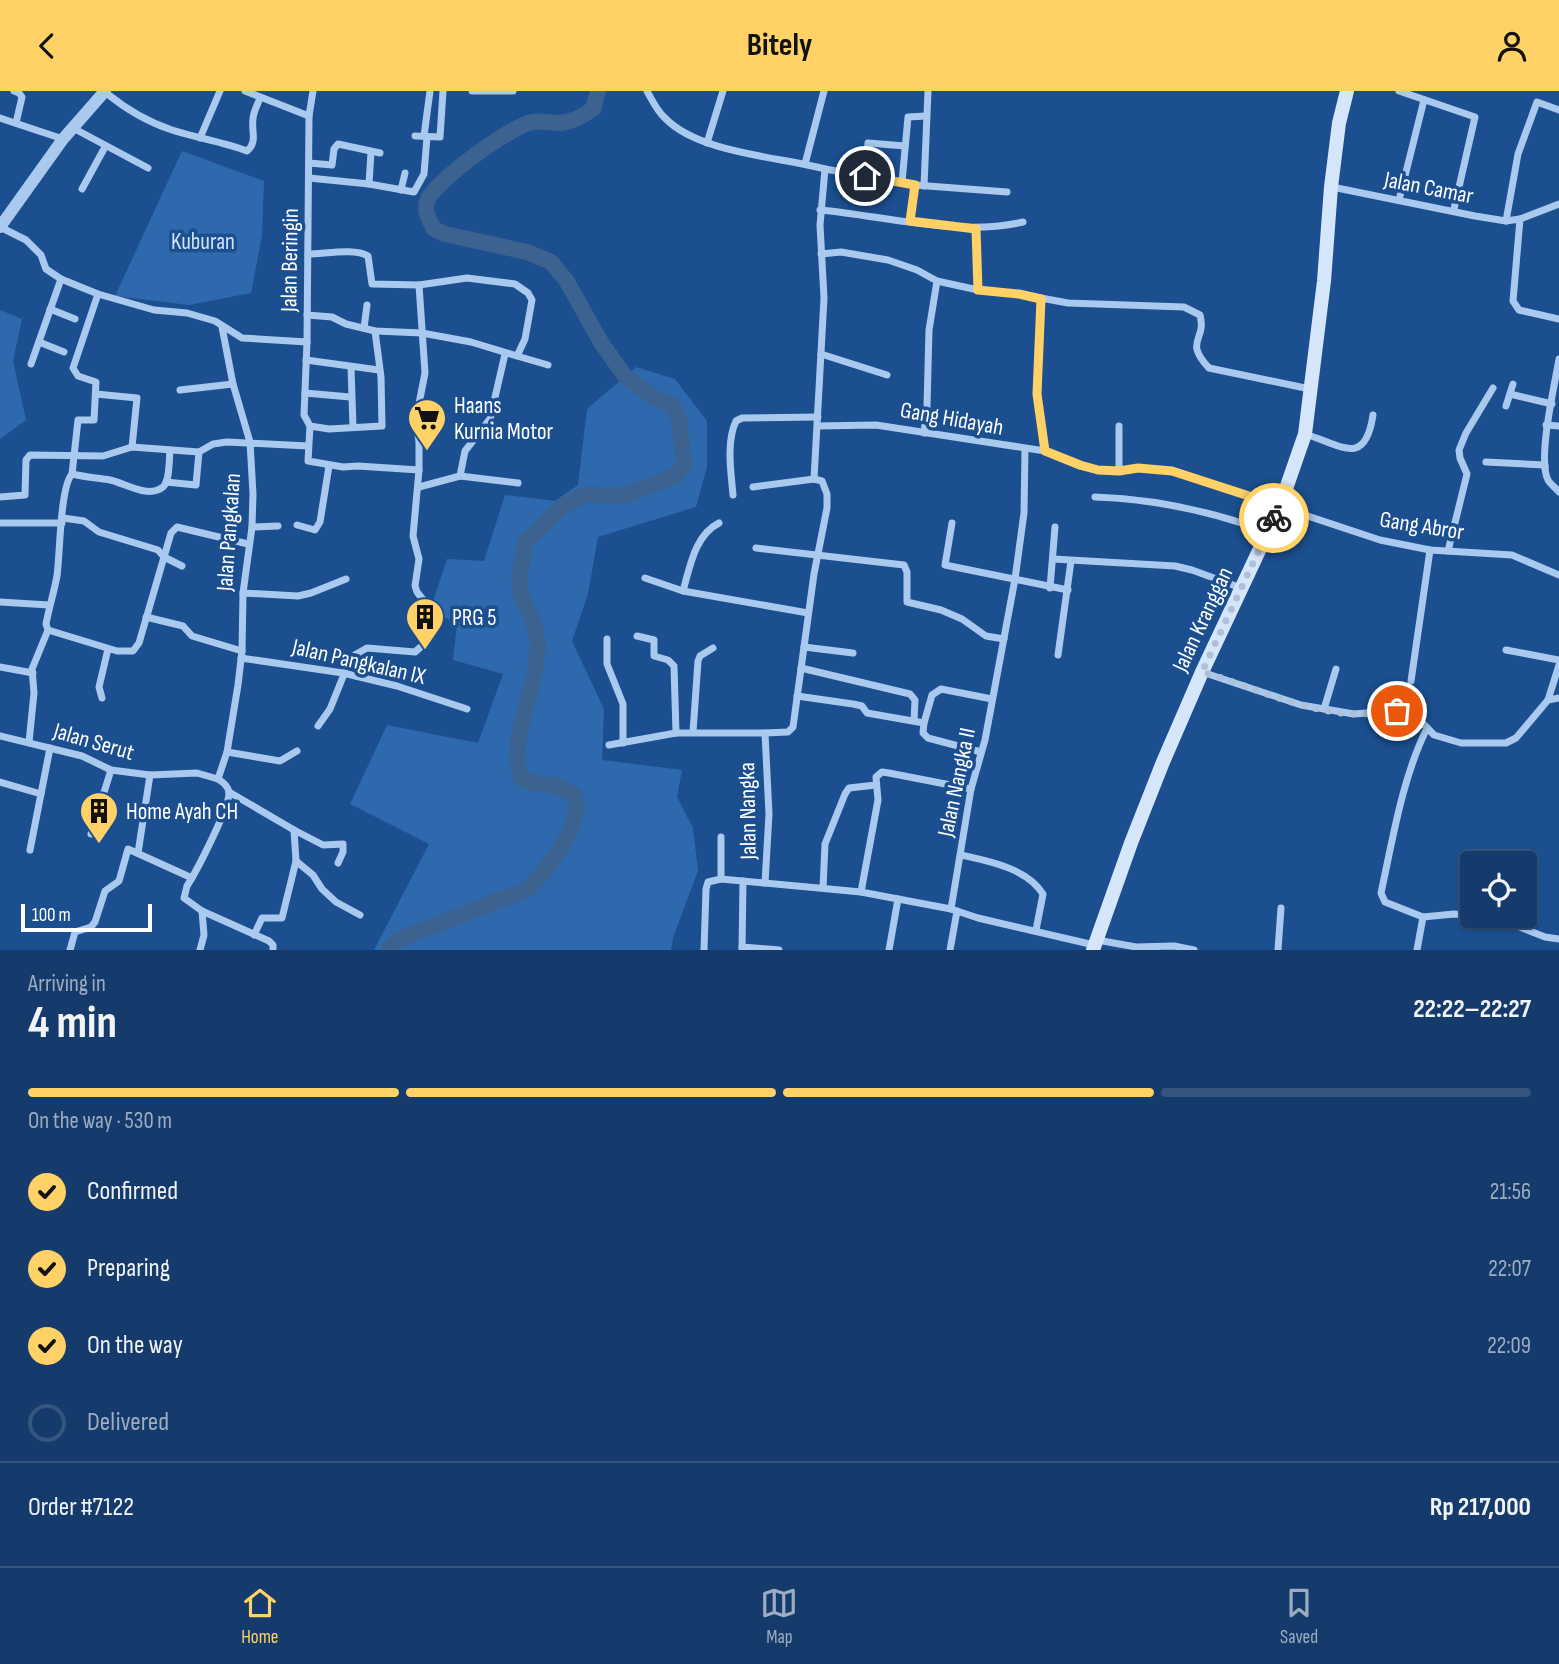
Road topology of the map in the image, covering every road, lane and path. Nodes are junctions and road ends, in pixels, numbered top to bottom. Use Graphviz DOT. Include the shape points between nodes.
graph roads {
  1 [pos="14,91"];
  2 [pos="104,91"];
  3 [pos="220,91"];
  4 [pos="244,91"];
  5 [pos="313,91"];
  6 [pos="430,91"];
  7 [pos="443,91"];
  8 [pos="472,91"];
  9 [pos="647,91"];
  10 [pos="824,91"];
  11 [pos="928,91"];
  12 [pos="1347,91"];
  13 [pos="509,92"];
  14 [pos="723,92"];
  15 [pos="1403,92"];
  16 [pos="260,98"];
  17 [pos="1424,100"];
  18 [pos="1559,110"];
  19 [pos="309,116"];
  20 [pos="926,116"];
  21 [pos="0,118"];
  22 [pos="16,123"];
  23 [pos="73,128"];
  24 [pos="415,136"];
  25 [pos="425,136"];
  26 [pos="200,138"];
  27 [pos="63,139"];
  28 [pos="707,143"];
  29 [pos="905,146"];
  30 [pos="106,147"];
  31 [pos="309,163"];
  32 [pos="806,164"];
  33 [pos="148,168"];
  34 [pos="825,169"];
  35 [pos="405,173"];
  36 [pos="865,176"];
  37 [pos="309,178"];
  38 [pos="902,182"];
  39 [pos="369,184"];
  40 [pos="915,185"];
  41 [pos="924,186"];
  42 [pos="1331,187"];
  43 [pos="82,189"];
  44 [pos="401,190"];
  45 [pos="1007,192"];
  46 [pos="1400,196"];
  47 [pos="1559,204"];
  48 [pos="1454,209"];
  49 [pos="820,210"];
  50 [pos="1520,219"];
  51 [pos="910,221"];
  52 [pos="1506,221"];
  53 [pos="1023,222"];
  54 [pos="0,227"];
  55 [pos="976,229"];
  56 [pos="308,254"];
  57 [pos="821,254"];
  58 [pos="61,279"];
  59 [pos="937,281"];
  60 [pos="419,285"];
  61 [pos="978,290"];
  62 [pos="97,294"];
  63 [pos="1041,299"];
  64 [pos="367,305"];
  65 [pos="50,309"];
  66 [pos="307,315"];
  67 [pos="75,319"];
  68 [pos="1559,319"];
  69 [pos="222,327"];
  70 [pos="364,328"];
  71 [pos="375,331"];
  72 [pos="422,333"];
  73 [pos="39,342"];
  74 [pos="307,342"];
  75 [pos="64,352"];
  76 [pos="505,354"];
  77 [pos="821,355"];
  78 [pos="517,356"];
  79 [pos="1559,359"];
  80 [pos="306,360"];
  81 [pos="31,364"];
  82 [pos="548,365"];
  83 [pos="351,367"];
  84 [pos="380,374"];
  85 [pos="887,375"];
  86 [pos="233,384"];
  87 [pos="1513,384"];
  88 [pos="1493,388"];
  89 [pos="1310,389"];
  90 [pos="180,390"];
  91 [pos="305,393"];
  92 [pos="96,394"];
  93 [pos="1510,394"];
  94 [pos="350,397"];
  95 [pos="1552,404"];
  96 [pos="1506,406"];
  97 [pos="1373,415"];
  98 [pos="818,417"];
  99 [pos="1546,425"];
  100 [pos="310,426"];
  101 [pos="353,426"];
  102 [pos="818,426"];
  103 [pos="1119,426"];
  104 [pos="1559,426"];
  105 [pos="924,433"];
  106 [pos="1305,434"];
  107 [pos="250,442"];
  108 [pos="308,446"];
  109 [pos="132,447"];
  110 [pos="170,450"];
  111 [pos="1025,450"];
  112 [pos="199,451"];
  113 [pos="1045,451"];
  114 [pos="74,457"];
  115 [pos="1486,462"];
  116 [pos="329,465"];
  117 [pos="1545,469"];
  118 [pos="419,470"];
  119 [pos="1119,471"];
  120 [pos="72,474"];
  121 [pos="460,476"];
  122 [pos="814,479"];
  123 [pos="166,482"];
  124 [pos="518,484"];
  125 [pos="419,487"];
  126 [pos="753,487"];
  127 [pos="1559,492"];
  128 [pos="733,495"];
  129 [pos="0,497"];
  130 [pos="1095,498"];
  131 [pos="1280,506"];
  132 [pos="62,521"];
  133 [pos="1,523"];
  134 [pos="719,523"];
  135 [pos="952,523"];
  136 [pos="297,525"];
  137 [pos="278,526"];
  138 [pos="252,527"];
  139 [pos="1055,527"];
  140 [pos="1268,532"];
  141 [pos="248,544"];
  142 [pos="756,548"];
  143 [pos="1430,550"];
  144 [pos="1448,551"];
  145 [pos="817,554"];
  146 [pos="164,557"];
  147 [pos="1053,559"];
  148 [pos="1071,561"];
  149 [pos="182,566"];
  150 [pos="1559,575"];
  151 [pos="645,578"];
  152 [pos="346,579"];
  153 [pos="1015,579"];
  154 [pos="1049,588"];
  155 [pos="1241,589"];
  156 [pos="1068,590"];
  157 [pos="683,591"];
  158 [pos="243,593"];
  159 [pos="0,602"];
  160 [pos="49,605"];
  161 [pos="808,613"];
  162 [pos="146,617"];
  163 [pos="48,631"];
  164 [pos="637,636"];
  165 [pos="607,639"];
  166 [pos="1004,639"];
  167 [pos="713,647"];
  168 [pos="804,647"];
  169 [pos="108,649"];
  170 [pos="1506,650"];
  171 [pos="853,653"];
  172 [pos="241,655"];
  173 [pos="1058,655"];
  174 [pos="1559,662"];
  175 [pos="0,667"];
  176 [pos="801,669"];
  177 [pos="1336,669"];
  178 [pos="1202,672"];
  179 [pos="33,673"];
  180 [pos="343,673"];
  181 [pos="1411,681"];
  182 [pos="797,696"];
  183 [pos="102,698"];
  184 [pos="1559,698"];
  185 [pos="992,699"];
  186 [pos="1548,700"];
  187 [pos="467,709"];
  188 [pos="1324,709"];
  189 [pos="914,721"];
  190 [pos="924,723"];
  191 [pos="318,726"];
  192 [pos="1427,728"];
  193 [pos="693,732"];
  194 [pos="676,733"];
  195 [pos="765,733"];
  196 [pos="0,736"];
  197 [pos="29,742"];
  198 [pos="623,743"];
  199 [pos="609,745"];
  200 [pos="50,748"];
  201 [pos="297,751"];
  202 [pos="227,752"];
  203 [pos="981,752"];
  204 [pos="111,770"];
  205 [pos="150,775"];
  206 [pos="218,779"];
  207 [pos="0,782"];
  208 [pos="876,785"];
  209 [pos="971,789"];
  210 [pos="229,792"];
  211 [pos="41,794"];
  212 [pos="294,831"];
  213 [pos="91,834"];
  214 [pos="721,837"];
  215 [pos="30,850"];
  216 [pos="138,853"];
  217 [pos="961,855"];
  218 [pos="296,861"];
  219 [pos="338,863"];
  220 [pos="192,878"];
  221 [pos="721,879"];
  222 [pos="743,881"];
  223 [pos="765,883"];
  224 [pos="823,888"];
  225 [pos="861,892"];
  226 [pos="898,899"];
  227 [pos="1281,908"];
  228 [pos="954,910"];
  229 [pos="202,911"];
  230 [pos="360,915"];
  231 [pos="1423,917"];
  232 [pos="1036,930"];
  233 [pos="254,935"];
  234 [pos="1559,939"];
  235 [pos="1095,945"];
  236 [pos="742,949"];
  237 [pos="1136,949"];
  238 [pos="70,950"];
  239 [pos="200,950"];
  240 [pos="274,950"];
  241 [pos="704,950"];
  242 [pos="779,950"];
  243 [pos="889,950"];
  244 [pos="950,950"];
  245 [pos="1194,950"];
  246 [pos="1278,950"];
  247 [pos="1417,950"];
  1 -- 22 [label="street" via="22,97"];
  2 -- 23 [label="street"];
  2 -- 26 [label="street" via="155,123"];
  3 -- 26 [label="street"];
  4 -- 16 [label="street"];
  5 -- 19 [label="street, Jalan Beringin"];
  6 -- 25 [label="street"];
  7 -- 25 [label="street" via="441,135"];
  8 -- 13 [label="street"];
  9 -- 28 [label="street" via="671,124"];
  10 -- 32 [label="street"];
  11 -- 20 [label="street"];
  12 -- 42 [label="main road, Jalan Kranggan"];
  14 -- 28 [label="street"];
  15 -- 17 [label="street"];
  16 -- 19 [label="street"];
  16 -- 26 [label="street" via="249,151"];
  17 -- 46 [label="street"];
  17 -- 48 [label="street" via="1475,117"];
  18 -- 52 [label="street" via="1537,102 1518,154"];
  19 -- 31 [label="street, Jalan Beringin"];
  20 -- 29 [label="street" via="908,117"];
  20 -- 41 [label="street"];
  21 -- 22 [label="street"];
  22 -- 27 [label="street"];
  23 -- 27 [label="street"];
  23 -- 30 [label="street"];
  24 -- 25 [label="street"];
  25 -- 44 [label="street" via="421,183 414,192"];
  27 -- 54 [label="street"];
  28 -- 32 [label="street"];
  29 -- 36 [label="street" via="868,143"];
  29 -- 38 [label="street"];
  30 -- 33 [label="street"];
  30 -- 43 [label="street"];
  31 -- 37 [label="street, Jalan Beringin"];
  31 -- 39 [label="street" via="332,165 338,144 376,152"];
  32 -- 34 [label="street"];
  34 -- 36 [label="street"];
  34 -- 49 [label="street"];
  35 -- 44 [label="street"];
  36 -- 38 [label="street"];
  37 -- 39 [label="street"];
  37 -- 56 [label="street, Jalan Beringin"];
  38 -- 40 [label="street"];
  39 -- 44 [label="street"];
  40 -- 41 [label="street"];
  40 -- 51 [label="street"];
  41 -- 45 [label="street"];
  42 -- 52 [label="street, Jalan Camar"];
  42 -- 89 [label="main road, Jalan Kranggan"];
  47 -- 50 [label="street, Jalan Camar"];
  49 -- 51 [label="street"];
  49 -- 57 [label="street"];
  50 -- 52 [label="street, Jalan Camar"];
  50 -- 68 [label="street" via="1513,302 1519,310"];
  51 -- 55 [label="street"];
  53 -- 55 [label="street"];
  54 -- 58 [label="street" via="26,240 41,255 46,269"];
  55 -- 61 [label="street"];
  56 -- 60 [label="street" via="362,253 368,256 372,284"];
  56 -- 66 [label="street, Jalan Beringin"];
  57 -- 59 [label="street" via="841,251 888,260"];
  57 -- 77 [label="street"];
  58 -- 62 [label="street, Jalan Beringin"];
  58 -- 65 [label="street"];
  59 -- 61 [label="street"];
  59 -- 105 [label="street" via="929,330"];
  60 -- 72 [label="street"];
  60 -- 78 [label="street" via="467,278 515,284 528,293 532,300"];
  61 -- 63 [label="street"];
  62 -- 69 [label="street, Jalan Beringin" via="154,310 187,313"];
  62 -- 92 [label="street" via="73,368 78,376 96,382"];
  63 -- 89 [label="street" via="1193,309 1202,322 1197,356 1209,369"];
  63 -- 113 [label="street" via="1037,394"];
  64 -- 70 [label="street"];
  65 -- 67 [label="street"];
  65 -- 73 [label="street"];
  66 -- 70 [label="street" via="332,317"];
  66 -- 74 [label="street, Jalan Beringin"];
  69 -- 74 [label="street, Jalan Beringin" via="242,338"];
  69 -- 86 [label="street, Jalan Pangkalan"];
  70 -- 71 [label="street"];
  71 -- 72 [label="street"];
  71 -- 84 [label="street"];
  72 -- 76 [label="street"];
  72 -- 118 [label="street" via="425,373 416,419"];
  73 -- 75 [label="street"];
  73 -- 81 [label="street"];
  74 -- 80 [label="street"];
  76 -- 78 [label="street"];
  76 -- 121 [label="street" via="490,419 465,451"];
  77 -- 85 [label="street"];
  77 -- 98 [label="street"];
  78 -- 82 [label="street"];
  79 -- 95 [label="street"];
  80 -- 83 [label="street"];
  80 -- 91 [label="street"];
  83 -- 84 [label="street"];
  83 -- 94 [label="street"];
  84 -- 101 [label="street" via="382,426"];
  86 -- 90 [label="street"];
  86 -- 107 [label="street, Jalan Pangkalan"];
  87 -- 93 [label="street"];
  88 -- 144 [label="street" via="1459,450 1467,474"];
  89 -- 106 [label="main road, Jalan Kranggan"];
  91 -- 94 [label="street"];
  91 -- 100 [label="street" via="304,415"];
  92 -- 109 [label="street" via="137,398"];
  92 -- 114 [label="street" via="94,420 78,420"];
  93 -- 95 [label="street"];
  93 -- 96 [label="street"];
  94 -- 101 [label="street"];
  95 -- 99 [label="street"];
  97 -- 106 [label="street" via="1366,442 1354,449"];
  98 -- 102 [label="street"];
  98 -- 128 [label="street" via="736,421"];
  99 -- 104 [label="street"];
  99 -- 117 [label="street"];
  100 -- 101 [label="street"];
  100 -- 108 [label="street"];
  102 -- 105 [label="street, Gang Hidayah" via="876,425"];
  102 -- 122 [label="street"];
  103 -- 119 [label="street"];
  105 -- 111 [label="street, Gang Hidayah"];
  106 -- 131 [label="main road, Jalan Kranggan"];
  107 -- 108 [label="street"];
  107 -- 112 [label="street" via="212,444"];
  107 -- 138 [label="street, Jalan Pangkalan"];
  108 -- 116 [label="street" via="309,461"];
  109 -- 110 [label="street"];
  109 -- 114 [label="street" via="103,456"];
  110 -- 112 [label="street"];
  110 -- 123 [label="street"];
  111 -- 113 [label="street, Gang Hidayah"];
  111 -- 153 [label="street, Jalan Nangka II" via="1024,513"];
  112 -- 123 [label="street" via="196,485"];
  113 -- 119 [label="street, Gang Hidayah" via="1098,470"];
  114 -- 120 [label="street"];
  114 -- 129 [label="street" via="27,457 25,495"];
  115 -- 117 [label="street" via="1545,464"];
  116 -- 118 [label="street"];
  116 -- 136 [label="street" via="320,521 315,530"];
  117 -- 127 [label="street"];
  118 -- 125 [label="street"];
  119 -- 131 [label="street, Gang Hidayah" via="1172,471"];
  120 -- 123 [label="street" via="148,491 160,489"];
  120 -- 132 [label="street"];
  121 -- 124 [label="street"];
  121 -- 125 [label="street"];
  122 -- 126 [label="street"];
  122 -- 145 [label="street, Jalan Nangka" via="822,481 827,493"];
  125 -- 180 [label="street" via="413,536 419,559 415,586 428,615 423,645 415,652 367,648 351,657"];
  130 -- 140 [label="street" via="1132,498 1191,508"];
  131 -- 140 [label="main road, Jalan Kranggan"];
  131 -- 143 [label="street, Gang Abror" via="1380,541"];
  132 -- 133 [label="street"];
  132 -- 146 [label="street" via="84,521 99,532 158,550"];
  132 -- 160 [label="street" via="57,578"];
  134 -- 157 [label="street" via="701,538"];
  135 -- 153 [label="street" via="945,565"];
  137 -- 138 [label="street"];
  138 -- 141 [label="street, Jalan Pangkalan"];
  139 -- 147 [label="street"];
  140 -- 155 [label="main road, Jalan Kranggan"];
  141 -- 146 [label="street" via="177,527"];
  141 -- 158 [label="street, Jalan Pangkalan"];
  142 -- 145 [label="street"];
  143 -- 144 [label="street, Gang Abror"];
  143 -- 181 [label="street"];
  144 -- 150 [label="street, Gang Abror" via="1513,555"];
  145 -- 161 [label="street, Jalan Nangka"];
  145 -- 166 [label="street" via="904,565 907,602 953,614 976,631"];
  146 -- 149 [label="street"];
  146 -- 162 [label="street"];
  147 -- 148 [label="street"];
  147 -- 154 [label="street"];
  148 -- 155 [label="street" via="1175,566"];
  148 -- 156 [label="street"];
  151 -- 157 [label="street"];
  152 -- 158 [label="street" via="298,596"];
  153 -- 154 [label="street"];
  153 -- 166 [label="street, Jalan Nangka II"];
  154 -- 156 [label="street"];
  155 -- 178 [label="main road, Jalan Kranggan"];
  156 -- 173 [label="street"];
  157 -- 161 [label="street"];
  158 -- 172 [label="street, Jalan Pangkalan"];
  159 -- 160 [label="street"];
  160 -- 163 [label="street"];
  161 -- 168 [label="street, Jalan Nangka"];
  162 -- 169 [label="street" via="133,651"];
  162 -- 172 [label="street, Jalan Pangkalan IX" via="183,626 192,636"];
  163 -- 169 [label="street"];
  163 -- 179 [label="street"];
  164 -- 194 [label="street" via="654,640 654,656 674,666"];
  165 -- 198 [label="street" via="607,664 623,704"];
  166 -- 185 [label="street, Jalan Nangka II"];
  167 -- 193 [label="street" via="698,661"];
  168 -- 171 [label="street"];
  168 -- 176 [label="street, Jalan Nangka"];
  169 -- 183 [label="street" via="99,687"];
  170 -- 174 [label="street"];
  172 -- 180 [label="street, Jalan Pangkalan IX"];
  172 -- 202 [label="street, Jalan Pangkalan"];
  174 -- 186 [label="street"];
  175 -- 179 [label="street"];
  176 -- 182 [label="street, Jalan Nangka"];
  176 -- 189 [label="street" via="910,694 915,700"];
  177 -- 188 [label="street"];
  178 -- 188 [label="street"];
  178 -- 235 [label="main road, Jalan Kranggan" via="1140,820"];
  179 -- 197 [label="street"];
  180 -- 187 [label="street, Jalan Pangkalan IX"];
  180 -- 191 [label="street" via="330,709"];
  182 -- 189 [label="street" via="862,706 867,713"];
  182 -- 195 [label="street, Jalan Nangka" via="792,730"];
  184 -- 186 [label="street"];
  185 -- 190 [label="street" via="941,688 932,695"];
  185 -- 203 [label="street, Jalan Nangka II"];
  186 -- 192 [label="street" via="1516,738 1506,743 1461,743 1434,736"];
  188 -- 192 [label="street" via="1354,714 1405,712 1418,716"];
  189 -- 190 [label="street"];
  190 -- 203 [label="street" via="928,739"];
  192 -- 231 [label="street" via="1400,807 1381,893 1385,902"];
  193 -- 194 [label="street"];
  193 -- 195 [label="street"];
  194 -- 198 [label="street"];
  195 -- 223 [label="street, Jalan Nangka"];
  196 -- 197 [label="street, Jalan Serut"];
  197 -- 200 [label="street, Jalan Serut"];
  198 -- 199 [label="street"];
  200 -- 204 [label="street, Jalan Serut"];
  200 -- 211 [label="street"];
  201 -- 202 [label="street" via="280,761"];
  202 -- 206 [label="street, Jalan Pangkalan"];
  203 -- 209 [label="street, Jalan Nangka II"];
  204 -- 205 [label="street, Jalan Serut"];
  204 -- 213 [label="street"];
  205 -- 206 [label="street, Jalan Serut" via="188,773"];
  205 -- 216 [label="street"];
  206 -- 210 [label="street"];
  207 -- 211 [label="street"];
  208 -- 209 [label="street" via="882,772"];
  208 -- 224 [label="street" via="856,786 845,793 825,844"];
  208 -- 225 [label="street" via="876,811"];
  209 -- 217 [label="street, Jalan Nangka II"];
  210 -- 212 [label="street"];
  210 -- 220 [label="street"];
  211 -- 215 [label="street"];
  212 -- 218 [label="street"];
  212 -- 219 [label="street" via="323,845 343,844"];
  214 -- 221 [label="street"];
  216 -- 220 [label="street"];
  216 -- 238 [label="street" via="128,849 119,881 105,891 91,927 75,932"];
  217 -- 228 [label="street, Jalan Nangka II"];
  217 -- 232 [label="street" via="1012,869 1039,888 1043,894"];
  218 -- 230 [label="street" via="336,902"];
  218 -- 233 [label="street" via="282,918 262,918"];
  220 -- 229 [label="street" via="184,898"];
  221 -- 222 [label="street"];
  221 -- 241 [label="street" via="708,882 706,889"];
  222 -- 223 [label="street"];
  222 -- 236 [label="street"];
  223 -- 224 [label="street, Jalan Nangka"];
  224 -- 225 [label="street, Jalan Nangka"];
  225 -- 226 [label="street, Jalan Nangka"];
  226 -- 228 [label="street, Jalan Nangka"];
  226 -- 243 [label="street"];
  227 -- 246 [label="street"];
  228 -- 232 [label="street, Jalan Nangka"];
  228 -- 244 [label="street, Jalan Nangka II"];
  229 -- 233 [label="street"];
  229 -- 239 [label="street"];
  231 -- 234 [label="street" via="1497,918"];
  231 -- 247 [label="street"];
  232 -- 235 [label="street, Jalan Nangka"];
  233 -- 240 [label="street" via="269,941"];
  235 -- 237 [label="street, Jalan Nangka"];
  236 -- 242 [label="street"];
  237 -- 245 [label="street, Jalan Nangka" via="1174,946"];
}
